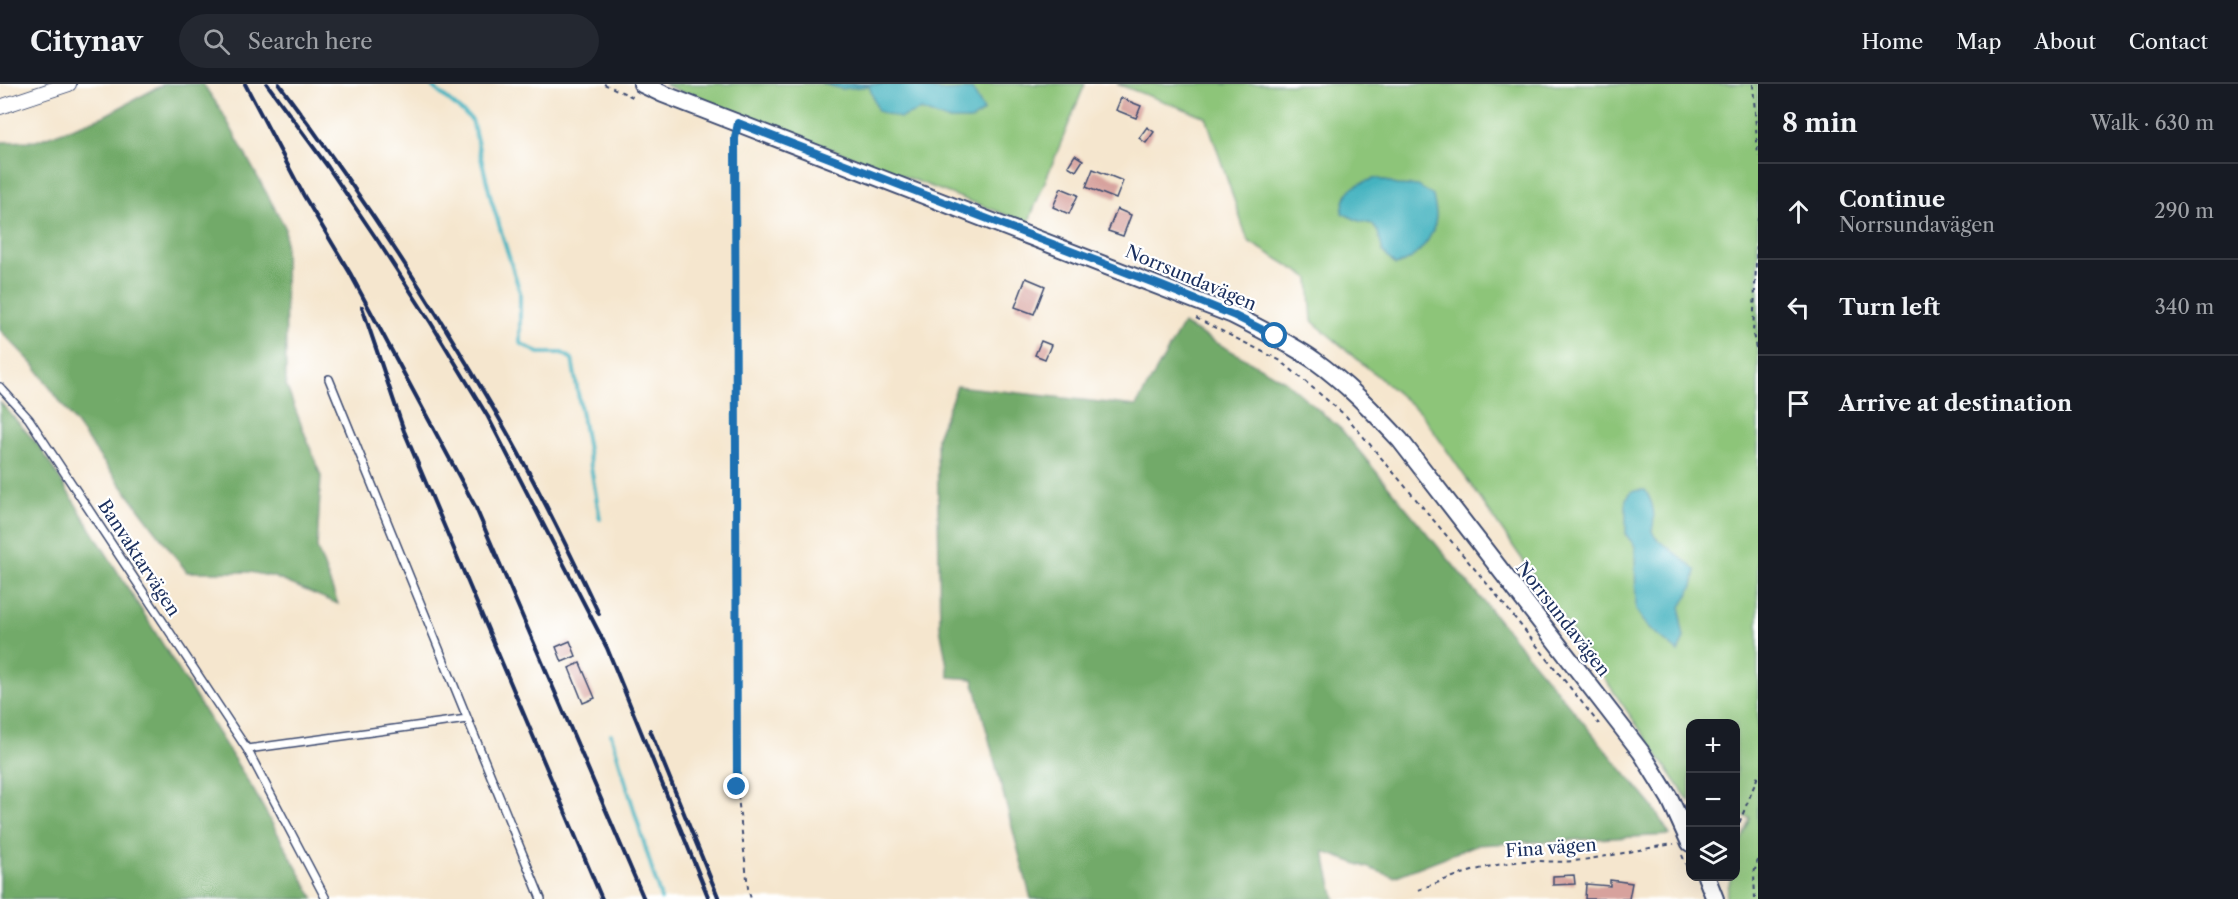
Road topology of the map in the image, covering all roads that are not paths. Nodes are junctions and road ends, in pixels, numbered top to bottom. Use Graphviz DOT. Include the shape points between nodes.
graph roads {
  1 [pos="69,84"];
  2 [pos="642,92"];
  3 [pos="0,107"];
  4 [pos="329,378"];
  5 [pos="0,387"];
  6 [pos="468,719"];
  7 [pos="247,749"];
  8 [pos="1686,842"];
  9 [pos="1708,881"];
  10 [pos="326,899"];
  11 [pos="541,899"];
  12 [pos="1715,899"];
  1 -- 3 [label="street"];
  2 -- 8 [label="street, Norrsundavägen" via="738,123 1233,315 1316,361 1360,398 1400,440 1641,752 1670,799"];
  4 -- 6 [label="lane"];
  5 -- 7 [label="lane, Banvaktarvägen" via="29,419"];
  6 -- 7 [label="lane"];
  6 -- 11 [label="lane"];
  7 -- 10 [label="lane, Banvaktarvägen"];
  9 -- 12 [label="street"];
}
